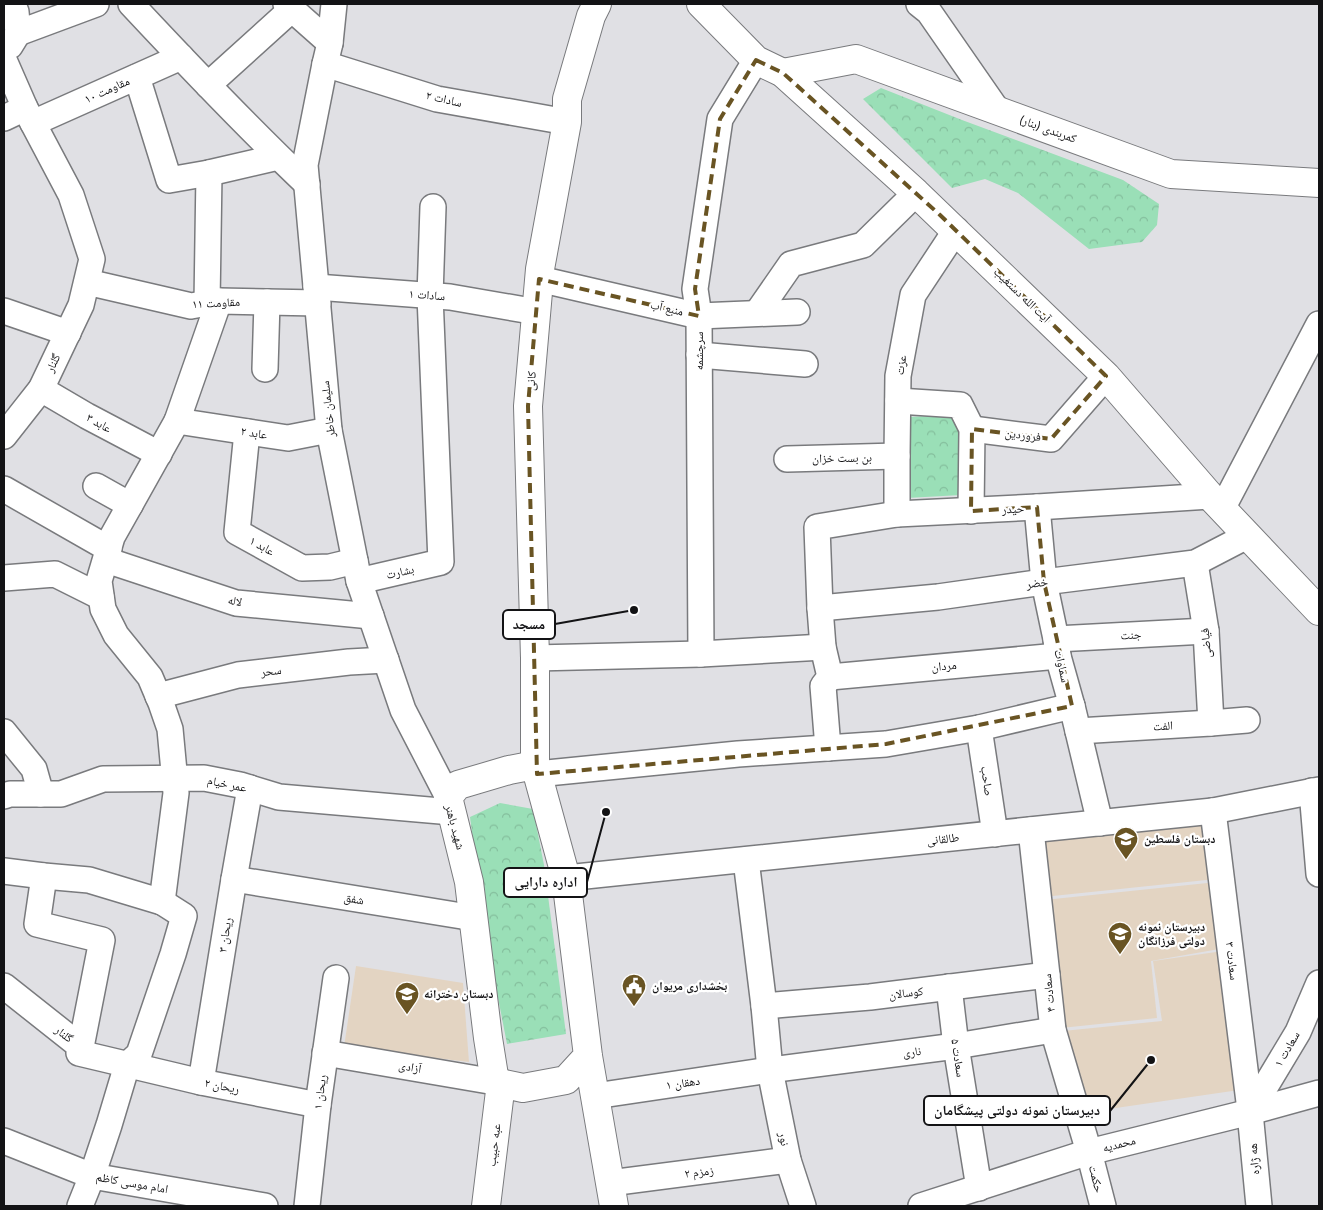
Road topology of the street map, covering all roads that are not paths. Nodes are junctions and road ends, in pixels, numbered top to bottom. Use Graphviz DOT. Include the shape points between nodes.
graph roads {
  1 [pos="13,4"];
  2 [pos="96,4"];
  3 [pos="131,4"];
  4 [pos="334,4"];
  5 [pos="597,4"];
  6 [pos="701,4"];
  7 [pos="920,4"];
  8 [pos="289,6"];
  9 [pos="18,33"];
  10 [pos="327,53"];
  11 [pos="182,57"];
  12 [pos="4,59"];
  13 [pos="756,60"];
  14 [pos="783,72"];
  15 [pos="137,77"];
  16 [pos="208,85"];
  17 [pos="997,110"];
  18 [pos="21,116"];
  19 [pos="567,122"];
  20 [pos="278,157"];
  21 [pos="209,173"];
  22 [pos="1319,183"];
  23 [pos="307,184"];
  24 [pos="916,193"];
  25 [pos="433,206"];
  26 [pos="956,230"];
  27 [pos="540,279"];
  28 [pos="87,282"];
  29 [pos="317,295"];
  30 [pos="430,296"];
  31 [pos="213,302"];
  32 [pos="267,302"];
  33 [pos="4,311"];
  34 [pos="537,312"];
  35 [pos="798,312"];
  36 [pos="757,313"];
  37 [pos="699,316"];
  38 [pos="1319,324"];
  39 [pos="68,333"];
  40 [pos="699,355"];
  41 [pos="805,364"];
  42 [pos="265,370"];
  43 [pos="1106,376"];
  44 [pos="41,389"];
  45 [pos="898,401"];
  46 [pos="177,421"];
  47 [pos="972,429"];
  48 [pos="329,430"];
  49 [pos="247,432"];
  50 [pos="4,436"];
  51 [pos="159,454"];
  52 [pos="897,456"];
  53 [pos="787,459"];
  54 [pos="96,486"];
  55 [pos="4,489"];
  56 [pos="1216,502"];
  57 [pos="130,505"];
  58 [pos="1037,507"];
  59 [pos="971,511"];
  60 [pos="898,514"];
  61 [pos="1247,536"];
  62 [pos="107,554"];
  63 [pos="1195,563"];
  64 [pos="357,571"];
  65 [pos="4,578"];
  66 [pos="1044,582"];
  67 [pos="101,597"];
  68 [pos="820,608"];
  69 [pos="1319,611"];
  70 [pos="371,616"];
  71 [pos="1206,630"];
  72 [pos="823,647"];
  73 [pos="1057,647"];
  74 [pos="701,654"];
  75 [pos="535,658"];
  76 [pos="386,660"];
  77 [pos="830,677"];
  78 [pos="158,696"];
  79 [pos="1072,706"];
  80 [pos="1247,720"];
  81 [pos="1211,724"];
  82 [pos="979,728"];
  83 [pos="1078,731"];
  84 [pos="4,732"];
  85 [pos="828,748"];
  86 [pos="536,769"];
  87 [pos="175,779"];
  88 [pos="250,788"];
  89 [pos="1316,791"];
  90 [pos="41,794"];
  91 [pos="4,796"];
  92 [pos="450,804"];
  93 [pos="1213,811"];
  94 [pos="1100,823"];
  95 [pos="1031,830"];
  96 [pos="994,834"];
  97 [pos="746,860"];
  98 [pos="4,871"];
  99 [pos="1319,874"];
  100 [pos="44,876"];
  101 [pos="566,878"];
  102 [pos="234,879"];
  103 [pos="162,902"];
  104 [pos="474,918"];
  105 [pos="1047,975"];
  106 [pos="336,978"];
  107 [pos="1319,983"];
  108 [pos="4,986"];
  109 [pos="949,987"];
  110 [pos="764,1006"];
  111 [pos="1053,1030"];
  112 [pos="956,1046"];
  113 [pos="81,1047"];
  114 [pos="325,1053"];
  115 [pos="588,1056"];
  116 [pos="127,1065"];
  117 [pos="770,1070"];
  118 [pos="201,1082"];
  119 [pos="498,1082"];
  120 [pos="1319,1093"];
  121 [pos="595,1096"];
  122 [pos="318,1105"];
  123 [pos="1250,1112"];
  124 [pos="4,1142"];
  125 [pos="1089,1152"];
  126 [pos="788,1160"];
  127 [pos="92,1176"];
  128 [pos="979,1188"];
  129 [pos="612,1195"];
  130 [pos="80,1206"];
  131 [pos="265,1206"];
  132 [pos="307,1206"];
  133 [pos="486,1206"];
  134 [pos="803,1206"];
  135 [pos="921,1206"];
  136 [pos="1103,1206"];
  137 [pos="1258,1206"];
  1 -- 9 [label="street"];
  2 -- 9 [label="street"];
  3 -- 11 [label="street"];
  4 -- 10 [label="street, سلیمان خاطر"];
  5 -- 19 [label="street, کانی" via="567,99"];
  6 -- 13 [label="street, آیت الله دستغیب"];
  7 -- 17 [label="street" via="929,12"];
  8 -- 10 [label="street"];
  8 -- 16 [label="street"];
  9 -- 12 [label="street"];
  10 -- 19 [label="street, سادات ۲" via="437,99"];
  10 -- 23 [label="street, سلیمان خاطر" via="305,166"];
  11 -- 15 [label="street, مقاومت ۱۰"];
  11 -- 16 [label="street"];
  12 -- 18 [label="street, گلنار"];
  13 -- 14 [label="street, آیت الله دستغیب"];
  13 -- 37 [label="street, سرچشمه" via="720,119 695,289"];
  14 -- 17 [label="street, کمربندی (بنار)" via="856,59"];
  14 -- 24 [label="street, آیت الله دستغیب"];
  15 -- 18 [label="street, مقاومت ۱۰"];
  15 -- 21 [label="street" via="169,180"];
  16 -- 20 [label="street"];
  17 -- 22 [label="street, کمربندی (بنار)" via="1171,174"];
  18 -- 28 [label="street, گلنار" via="71,195 92,259"];
  19 -- 27 [label="street, کانی"];
  20 -- 21 [label="street"];
  20 -- 23 [label="street"];
  21 -- 31 [label="street"];
  23 -- 29 [label="street, سلیمان خاطر"];
  24 -- 26 [label="street, آیت الله دستغیب"];
  24 -- 36 [label="street" via="863,245 791,264"];
  25 -- 30 [label="street"];
  26 -- 43 [label="street, آیت الله دستغیب"];
  26 -- 45 [label="street, عزت" via="913,295 898,376"];
  27 -- 34 [label="street, کانی"];
  27 -- 37 [label="street, منبع آب"];
  28 -- 31 [label="street, مقاومت ۱۱" via="191,306"];
  28 -- 39 [label="street, گلنار"];
  29 -- 30 [label="street, سادات ۱"];
  29 -- 32 [label="street, مقاومت ۱۱"];
  29 -- 48 [label="street, سلیمان خاطر"];
  30 -- 34 [label="street, سادات ۱"];
  30 -- 64 [label="street, بشارت" via="441,562"];
  31 -- 32 [label="street, مقاومت ۱۱"];
  31 -- 46 [label="street"];
  32 -- 42 [label="street"];
  33 -- 39 [label="street"];
  34 -- 75 [label="street, کانی" via="528,406"];
  35 -- 36 [label="street, منبع آب"];
  36 -- 37 [label="street, منبع آب"];
  37 -- 40 [label="street, سرچشمه"];
  38 -- 56 [label="street"];
  39 -- 44 [label="street, گلنار"];
  40 -- 41 [label="street"];
  40 -- 74 [label="street, سرچشمه"];
  43 -- 47 [label="street, فروردین" via="1051,439"];
  43 -- 56 [label="street, آیت الله دستغیب"];
  44 -- 50 [label="street, گلنار"];
  44 -- 51 [label="street, عابد ۳"];
  45 -- 47 [label="street" via="960,405"];
  45 -- 52 [label="street, عزت"];
  46 -- 49 [label="street, عابد ۲"];
  46 -- 51 [label="street"];
  47 -- 59 [label="street"];
  48 -- 49 [label="street, عابد ۲" via="288,438"];
  48 -- 64 [label="street, سلیمان خاطر"];
  49 -- 64 [label="street, عابد ۱" via="237,532 302,568 330,567"];
  51 -- 57 [label="street"];
  52 -- 53 [label="street, بن بست خزان"];
  52 -- 60 [label="street, عزت"];
  54 -- 57 [label="street"];
  55 -- 62 [label="street, لاله"];
  56 -- 58 [label="street, حیدر"];
  56 -- 61 [label="street, آیت الله دستغیب"];
  57 -- 62 [label="street" via="112,537"];
  58 -- 59 [label="street, حیدر"];
  58 -- 66 [label="street, سماوات"];
  59 -- 60 [label="street, حیدر"];
  60 -- 68 [label="street, حیدر" via="817,527"];
  61 -- 63 [label="street, خضر"];
  61 -- 69 [label="street, آیت الله دستغیب"];
  62 -- 67 [label="street" via="100,581"];
  62 -- 70 [label="street, لاله" via="236,603"];
  63 -- 66 [label="street, خضر"];
  63 -- 71 [label="street, فیاضی"];
  64 -- 70 [label="street, سلیمان خاطر"];
  65 -- 67 [label="street" via="55,574"];
  66 -- 68 [label="street, خضر" via="938,597"];
  66 -- 73 [label="street, سماوات"];
  67 -- 78 [label="street" via="103,609 116,635 150,677"];
  68 -- 72 [label="street"];
  70 -- 76 [label="street, سلیمان خاطر"];
  71 -- 73 [label="street, جنت"];
  71 -- 81 [label="street, فیاضی"];
  72 -- 74 [label="street"];
  72 -- 77 [label="street"];
  73 -- 77 [label="street, مردان"];
  73 -- 79 [label="street, سماوات"];
  74 -- 75 [label="street"];
  75 -- 86 [label="street, کانی"];
  76 -- 78 [label="street, سحر" via="238,675"];
  76 -- 92 [label="street, سلیمان خاطر" via="403,710"];
  77 -- 85 [label="street" via="823,686"];
  78 -- 87 [label="street" via="170,730"];
  79 -- 82 [label="street"];
  79 -- 83 [label="street, سماوات"];
  80 -- 81 [label="street, الفت"];
  81 -- 83 [label="street, الفت"];
  82 -- 85 [label="street" via="886,744"];
  82 -- 96 [label="street, صاحب"];
  83 -- 94 [label="street, سماوات"];
  84 -- 90 [label="street" via="34,769"];
  85 -- 86 [label="street"];
  86 -- 92 [label="street, شهید باهنر" via="509,770 458,785"];
  86 -- 101 [label="street"];
  87 -- 88 [label="street, عمر خیام" via="204,778"];
  87 -- 90 [label="street, عمر خیام" via="102,780 61,794"];
  87 -- 103 [label="street"];
  88 -- 92 [label="street, عمر خیام" via="279,797"];
  88 -- 102 [label="street, ریحان ۳"];
  89 -- 93 [label="street, طالقانی"];
  89 -- 99 [label="street"];
  90 -- 91 [label="street, عمر خیام"];
  92 -- 104 [label="street, شهید باهنر" via="469,882"];
  93 -- 94 [label="street, طالقانی"];
  93 -- 123 [label="street, سعادت ۳"];
  94 -- 95 [label="street, طالقانی"];
  95 -- 96 [label="street, طالقانی"];
  95 -- 105 [label="street, سعادت ۴"];
  96 -- 97 [label="street, طالقانی"];
  97 -- 101 [label="street, طالقانی"];
  97 -- 110 [label="street, نور"];
  98 -- 100 [label="street"];
  100 -- 103 [label="street" via="89,880"];
  100 -- 113 [label="street" via="37,924 102,940"];
  101 -- 115 [label="street"];
  102 -- 104 [label="street, شفق"];
  102 -- 118 [label="street, ریحان ۳"];
  103 -- 116 [label="street" via="184,916 139,1054"];
  104 -- 119 [label="street, شهید باهنر" via="487,1029"];
  105 -- 109 [label="street, کوسالان"];
  105 -- 111 [label="street, سعادت ۴"];
  106 -- 114 [label="street, ریحان ۱"];
  107 -- 123 [label="street, سعادت ۱" via="1298,1032"];
  108 -- 113 [label="street, گلنار"];
  109 -- 110 [label="street, کوسالان"];
  109 -- 112 [label="street, سعادت ۵"];
  110 -- 117 [label="street, نور"];
  111 -- 112 [label="street, ناری"];
  111 -- 125 [label="street, سعادت ۴"];
  112 -- 117 [label="street, ناری"];
  112 -- 128 [label="street, سعادت ۵"];
  113 -- 116 [label="street, گلنار" via="79,1054"];
  114 -- 119 [label="street, آزادی"];
  114 -- 122 [label="street, ریحان ۱"];
  115 -- 119 [label="street" via="566,1080 523,1088"];
  115 -- 121 [label="street"];
  116 -- 118 [label="street, ریحان ۲"];
  116 -- 127 [label="street"];
  117 -- 121 [label="street, دهقان ۱"];
  117 -- 126 [label="street, نور"];
  118 -- 122 [label="street, ریحان ۲"];
  119 -- 133 [label="street, عبه حبیب"];
  120 -- 123 [label="street, محمدیه"];
  121 -- 129 [label="street"];
  122 -- 132 [label="street, ریحان ۱"];
  123 -- 125 [label="street, محمدیه"];
  123 -- 137 [label="street, هه ژاره"];
  124 -- 127 [label="street, امام موسی کاظم"];
  125 -- 128 [label="street, محمدیه"];
  125 -- 136 [label="street, حکمت"];
  126 -- 129 [label="street, زمزم ۲"];
  126 -- 134 [label="street, نور"];
  127 -- 130 [label="street"];
  127 -- 131 [label="street, امام موسی کاظم"];
  128 -- 135 [label="street, محمدیه"];
}
